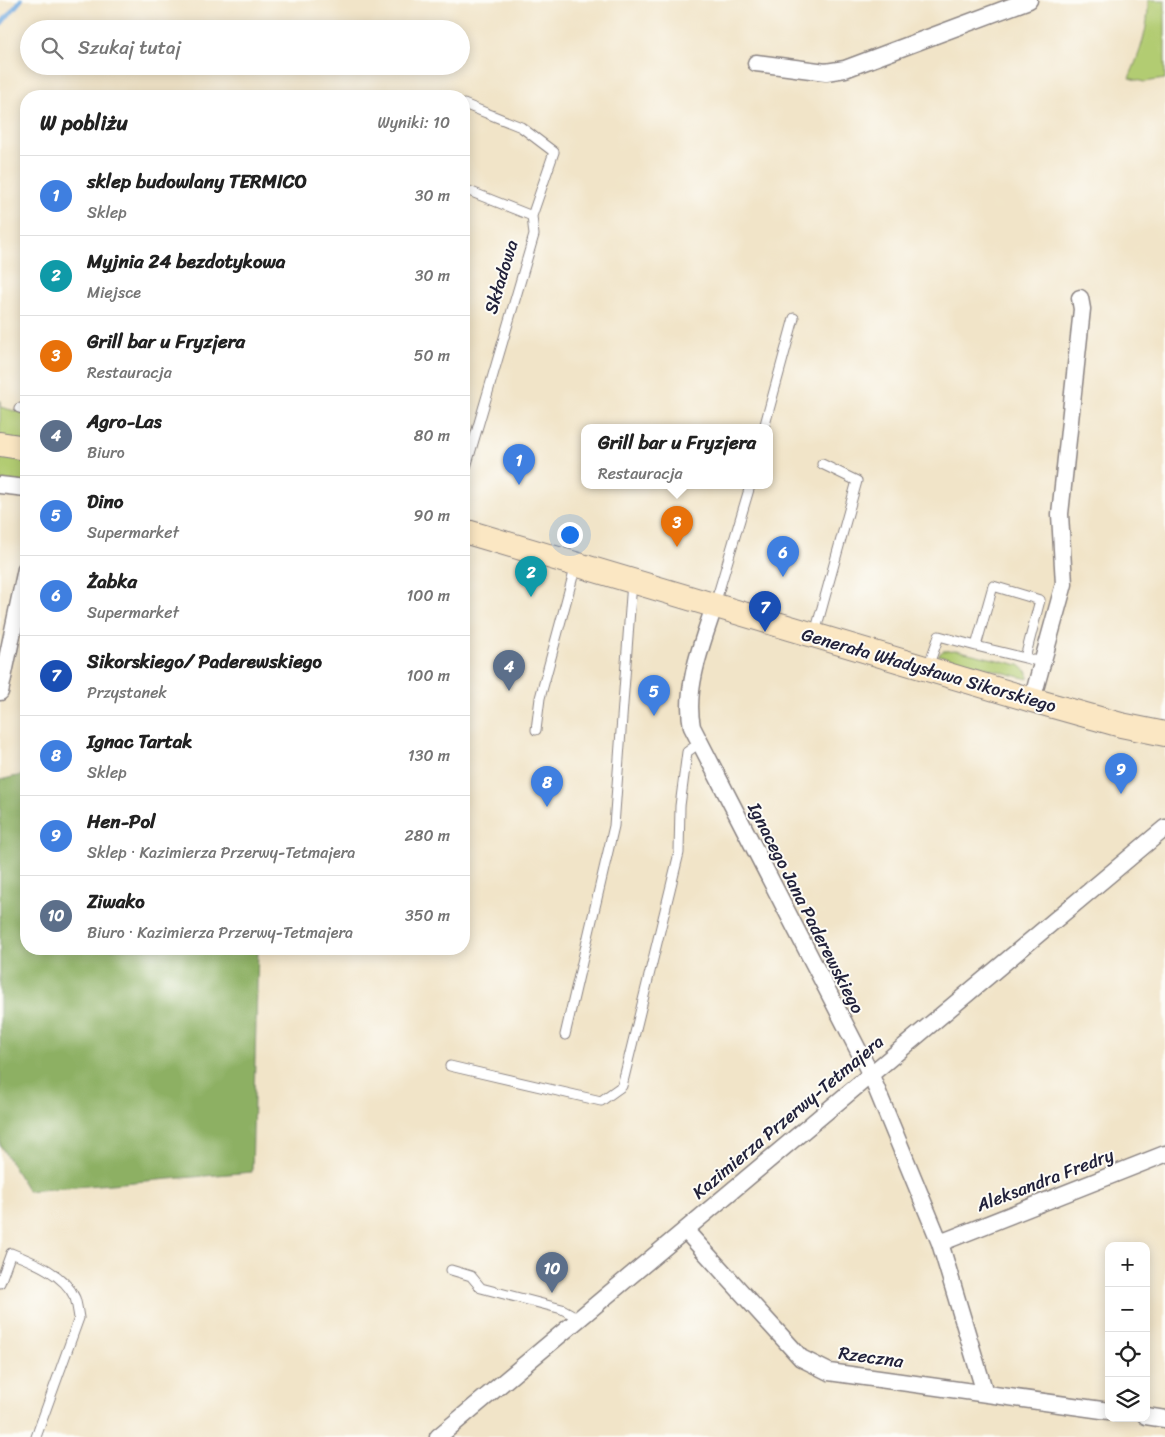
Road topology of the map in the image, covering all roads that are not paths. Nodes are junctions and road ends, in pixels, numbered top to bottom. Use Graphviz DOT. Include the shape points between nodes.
graph roads {
  1 [pos="1029,0"];
  2 [pos="756,63"];
  3 [pos="470,106"];
  4 [pos="470,191"];
  5 [pos="532,216"];
  6 [pos="1080,298"];
  7 [pos="794,318"];
  8 [pos="765,424"];
  9 [pos="0,444"];
  10 [pos="20,447"];
  11 [pos="470,454"];
  12 [pos="822,464"];
  13 [pos="0,485"];
  14 [pos="20,487"];
  15 [pos="749,489"];
  16 [pos="470,534"];
  17 [pos="576,564"];
  18 [pos="632,582"];
  19 [pos="20,597"];
  20 [pos="714,607"];
  21 [pos="814,636"];
  22 [pos="976,646"];
  23 [pos="1025,658"];
  24 [pos="1042,662"];
  25 [pos="928,669"];
  26 [pos="0,692"];
  27 [pos="1032,700"];
  28 [pos="536,730"];
  29 [pos="1165,734"];
  30 [pos="698,744"];
  31 [pos="1165,828"];
  32 [pos="565,1035"];
  33 [pos="450,1066"];
  34 [pos="870,1073"];
  35 [pos="1165,1154"];
  36 [pos="685,1230"];
  37 [pos="940,1242"];
  38 [pos="452,1270"];
  39 [pos="0,1283"];
  40 [pos="576,1321"];
  41 [pos="986,1394"];
  42 [pos="1105,1410"];
  43 [pos="1150,1417"];
  44 [pos="1165,1419"];
  45 [pos="36,1437"];
  46 [pos="438,1437"];
  1 -- 2 [label="street" via="845,69 826,72"];
  3 -- 5 [label="lane" via="521,127 554,152"];
  4 -- 5 [label="lane"];
  5 -- 11 [label="lane, Składowa" via="534,235"];
  6 -- 24 [label="street" via="1082,309 1075,387 1060,514 1064,584"];
  7 -- 8 [label="lane"];
  9 -- 10 [label="main road"];
  12 -- 21 [label="lane" via="857,481"];
  13 -- 14 [label="street"];
  15 -- 20 [label="lane"];
  16 -- 17 [label="main road, Generała Władysława Sikorskiego"];
  17 -- 18 [label="main road, Generała Władysława Sikorskiego"];
  17 -- 28 [label="lane" via="540,698"];
  18 -- 20 [label="main road, Generała Władysława Sikorskiego"];
  18 -- 32 [label="lane" via="614,826"];
  19 -- 26 [label="street"];
  20 -- 21 [label="main road, Generała Władysława Sikorskiego"];
  20 -- 30 [label="street, Ignacego Jana Paderewskiego" via="697,665 689,714"];
  21 -- 25 [label="main road, Generała Władysława Sikorskiego"];
  22 -- 23 [label="lane"];
  22 -- 23 [label="lane" via="993,586 1040,600"];
  22 -- 25 [label="lane" via="939,636"];
  23 -- 24 [label="lane"];
  24 -- 27 [label="street"];
  25 -- 27 [label="main road, Generała Władysława Sikorskiego"];
  27 -- 29 [label="main road, Generała Władysława Sikorskiego"];
  30 -- 33 [label="lane" via="687,752 680,806 679,853 622,1086 600,1101"];
  30 -- 34 [label="street, Ignacego Jana Paderewskiego"];
  31 -- 34 [label="street, Kazimierza Przerwy-Tetmajera"];
  34 -- 36 [label="street, Kazimierza Przerwy-Tetmajera"];
  34 -- 37 [label="street, Ignacego Jana Paderewskiego"];
  35 -- 37 [label="street, Aleksandra Fredry"];
  36 -- 40 [label="street, Kazimierza Przerwy-Tetmajera"];
  36 -- 41 [label="street, Rzeczna" via="801,1358 829,1372"];
  37 -- 41 [label="street, Ignacego Jana Paderewskiego"];
  38 -- 40 [label="lane" via="471,1276 481,1288 562,1309"];
  39 -- 45 [label="lane" via="11,1253 34,1262 59,1279 75,1298 79,1318"];
  40 -- 46 [label="street, Kazimierza Przerwy-Tetmajera"];
  41 -- 42 [label="street, Rzeczna"];
  43 -- 44 [label="street"];
}
